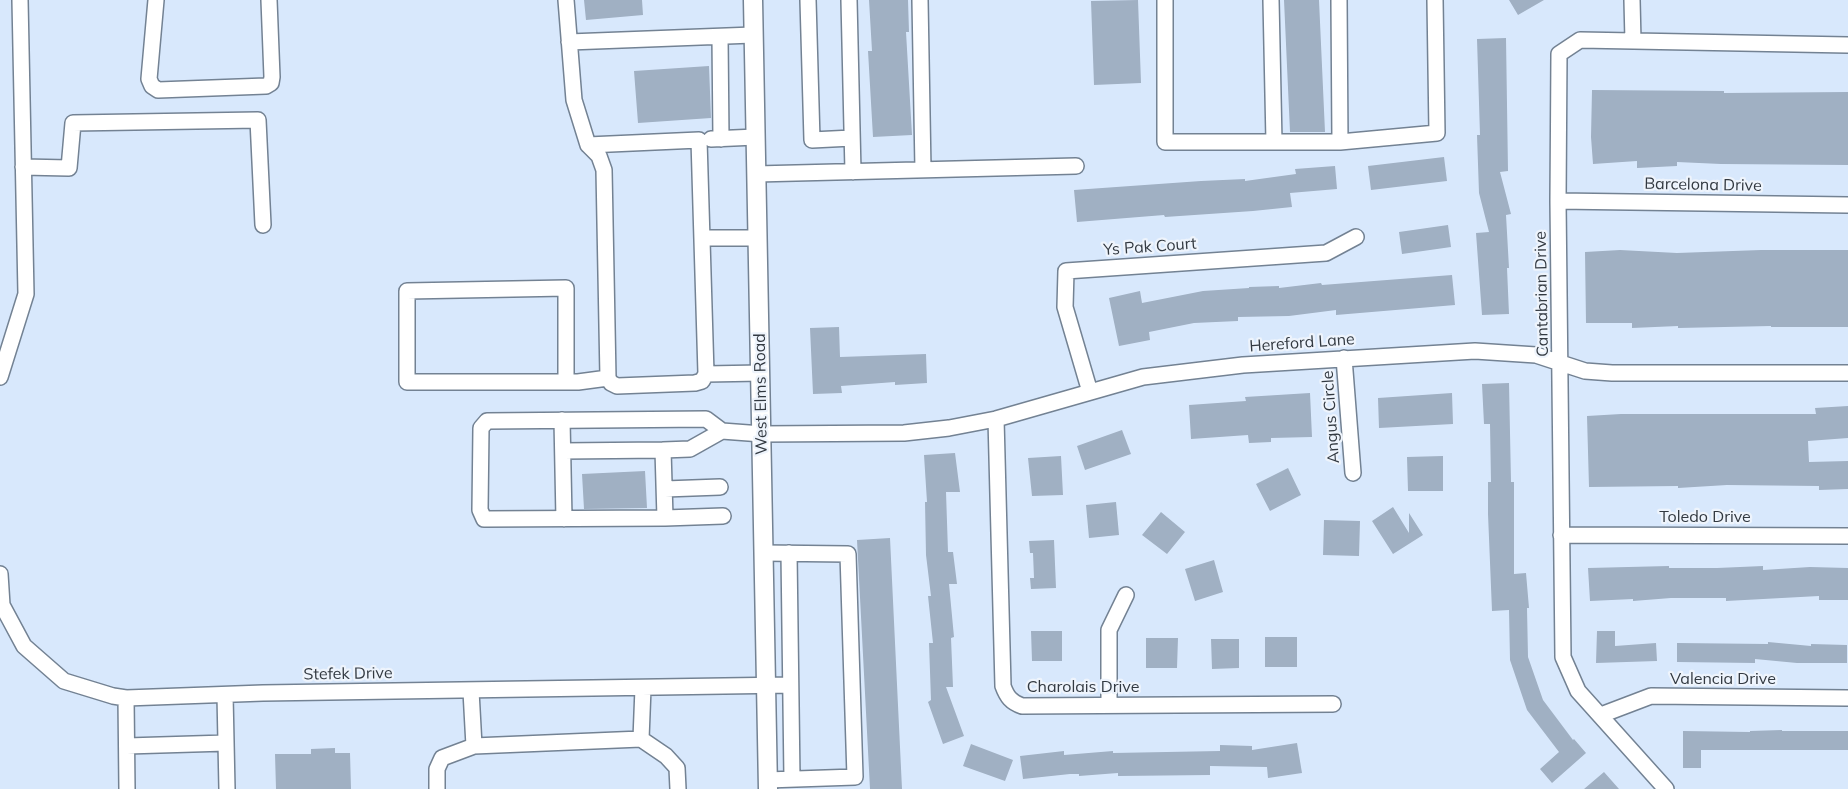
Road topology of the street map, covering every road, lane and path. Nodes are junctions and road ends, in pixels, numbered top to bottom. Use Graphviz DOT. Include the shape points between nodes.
graph roads {
  1 [pos="20,0"];
  2 [pos="156,0"];
  3 [pos="269,0"];
  4 [pos="566,0"];
  5 [pos="753,0"];
  6 [pos="808,0"];
  7 [pos="849,0"];
  8 [pos="920,0"];
  9 [pos="1165,0"];
  10 [pos="1270,0"];
  11 [pos="1339,0"];
  12 [pos="1435,0"];
  13 [pos="1632,0"];
  14 [pos="753,35"];
  15 [pos="720,36"];
  16 [pos="1633,41"];
  17 [pos="569,42"];
  18 [pos="1848,45"];
  19 [pos="756,137"];
  20 [pos="852,138"];
  21 [pos="721,139"];
  22 [pos="699,140"];
  23 [pos="1274,142"];
  24 [pos="1340,142"];
  25 [pos="588,145"];
  26 [pos="1076,166"];
  27 [pos="23,167"];
  28 [pos="923,170"];
  29 [pos="853,172"];
  30 [pos="756,174"];
  31 [pos="1558,201"];
  32 [pos="1848,205"];
  33 [pos="263,225"];
  34 [pos="1356,237"];
  35 [pos="703,238"];
  36 [pos="758,238"];
  37 [pos="1344,358"];
  38 [pos="1561,364"];
  39 [pos="761,373"];
  40 [pos="1848,373"];
  41 [pos="706,374"];
  42 [pos="0,377"];
  43 [pos="608,378"];
  44 [pos="566,382"];
  45 [pos="1090,392"];
  46 [pos="996,419"];
  47 [pos="562,420"];
  48 [pos="722,431"];
  49 [pos="762,434"];
  50 [pos="663,450"];
  51 [pos="563,451"];
  52 [pos="1353,472"];
  53 [pos="720,487"];
  54 [pos="665,489"];
  55 [pos="723,516"];
  56 [pos="665,518"];
  57 [pos="564,519"];
  58 [pos="1561,535"];
  59 [pos="1848,536"];
  60 [pos="763,553"];
  61 [pos="789,553"];
  62 [pos="0,574"];
  63 [pos="1126,595"];
  64 [pos="790,654"];
  65 [pos="765,655"];
  66 [pos="766,686"];
  67 [pos="790,686"];
  68 [pos="643,688"];
  69 [pos="471,691"];
  70 [pos="225,695"];
  71 [pos="126,698"];
  72 [pos="1848,698"];
  73 [pos="1333,704"];
  74 [pos="1109,705"];
  75 [pos="1601,715"];
  76 [pos="641,739"];
  77 [pos="226,743"];
  78 [pos="127,746"];
  79 [pos="474,746"];
  80 [pos="792,779"];
  81 [pos="767,784"];
  82 [pos="128,789"];
  83 [pos="227,789"];
  84 [pos="437,789"];
  85 [pos="678,789"];
  86 [pos="1666,789"];
  1 -- 27 [label="street"];
  2 -- 3 [label="street" via="149,79 158,90 271,83"];
  4 -- 17 [label="street"];
  5 -- 14 [label="main road, West Elms Road"];
  6 -- 20 [label="street" via="813,140"];
  7 -- 20 [label="street"];
  8 -- 28 [label="street"];
  9 -- 23 [label="street" via="1165,142"];
  10 -- 23 [label="street"];
  11 -- 24 [label="street"];
  12 -- 24 [label="street" via="1437,133"];
  13 -- 16 [label="street"];
  14 -- 15 [label="street"];
  14 -- 19 [label="main road, West Elms Road"];
  15 -- 17 [label="street"];
  15 -- 21 [label="street"];
  16 -- 18 [label="street, Cantabrian Drive"];
  16 -- 31 [label="street, Cantabrian Drive" via="1580,40 1559,54"];
  17 -- 25 [label="street" via="574,100"];
  19 -- 21 [label="street"];
  19 -- 30 [label="main road, West Elms Road"];
  20 -- 29 [label="street"];
  21 -- 22 [label="street"];
  22 -- 25 [label="street"];
  22 -- 35 [label="street"];
  23 -- 24 [label="street"];
  25 -- 43 [label="street" via="599,156 604,170"];
  26 -- 28 [label="street"];
  27 -- 33 [label="street" via="69,168 73,123 258,120"];
  27 -- 42 [label="street" via="26,294"];
  28 -- 29 [label="street"];
  29 -- 30 [label="street"];
  30 -- 36 [label="main road, West Elms Road"];
  31 -- 32 [label="street, Barcelona Drive"];
  31 -- 38 [label="street, Cantabrian Drive"];
  34 -- 45 [label="street, Ys Pak Court" via="1326,253 1066,271 1065,307"];
  35 -- 36 [label="street"];
  35 -- 41 [label="street"];
  36 -- 39 [label="main road, West Elms Road"];
  37 -- 38 [label="street, Hereford Lane" via="1475,351 1536,355"];
  37 -- 45 [label="street, Hereford Lane" via="1143,377"];
  37 -- 52 [label="street, Angus Circle"];
  38 -- 40 [label="street, Hereford Lane" via="1612,373"];
  38 -- 58 [label="street, Cantabrian Drive"];
  39 -- 41 [label="street"];
  39 -- 49 [label="main road, West Elms Road"];
  41 -- 43 [label="street" via="696,383 617,386"];
  43 -- 44 [label="street"];
  44 -- 44 [label="street" via="407,382 407,291 566,288"];
  45 -- 46 [label="street, Hereford Lane"];
  46 -- 49 [label="street, Hereford Lane" via="904,433"];
  46 -- 74 [label="street, Charolais Drive" via="1006,695 1022,706"];
  47 -- 48 [label="street" via="706,419"];
  47 -- 51 [label="street"];
  47 -- 57 [label="street" via="488,421 481,428 480,510 484,519"];
  48 -- 49 [label="street, Hereford Lane"];
  48 -- 50 [label="street" via="690,449"];
  49 -- 60 [label="main road, West Elms Road"];
  50 -- 51 [label="street"];
  50 -- 54 [label="street"];
  51 -- 57 [label="street"];
  53 -- 54 [label="street"];
  54 -- 56 [label="street"];
  55 -- 56 [label="street"];
  56 -- 57 [label="street"];
  58 -- 59 [label="street, Toledo Drive"];
  58 -- 75 [label="street, Cantabrian Drive" via="1563,657 1578,691"];
  60 -- 61 [label="street"];
  60 -- 65 [label="main road, West Elms Road"];
  61 -- 64 [label="street"];
  61 -- 80 [label="street" via="848,554 855,777"];
  62 -- 71 [label="street, Stefek Drive" via="2,605 24,646 64,681"];
  63 -- 74 [label="street" via="1109,630"];
  64 -- 65 [label="street"];
  64 -- 67 [label="street"];
  65 -- 66 [label="main road, West Elms Road"];
  66 -- 67 [label="street, Stefek Drive"];
  66 -- 68 [label="street, Stefek Drive"];
  66 -- 81 [label="main road, West Elms Road"];
  67 -- 80 [label="street"];
  68 -- 69 [label="street, Stefek Drive"];
  68 -- 76 [label="street"];
  69 -- 70 [label="street, Stefek Drive"];
  69 -- 79 [label="street"];
  70 -- 71 [label="street, Stefek Drive"];
  70 -- 77 [label="street"];
  71 -- 78 [label="street"];
  72 -- 75 [label="street, Valencia Drive" via="1651,696"];
  73 -- 74 [label="street, Charolais Drive"];
  75 -- 86 [label="street, Cantabrian Drive"];
  76 -- 79 [label="street"];
  76 -- 85 [label="street" via="677,768"];
  77 -- 78 [label="street"];
  77 -- 83 [label="street"];
  78 -- 82 [label="street"];
  79 -- 84 [label="street" via="442,758 437,770"];
  80 -- 81 [label="street"];
}
